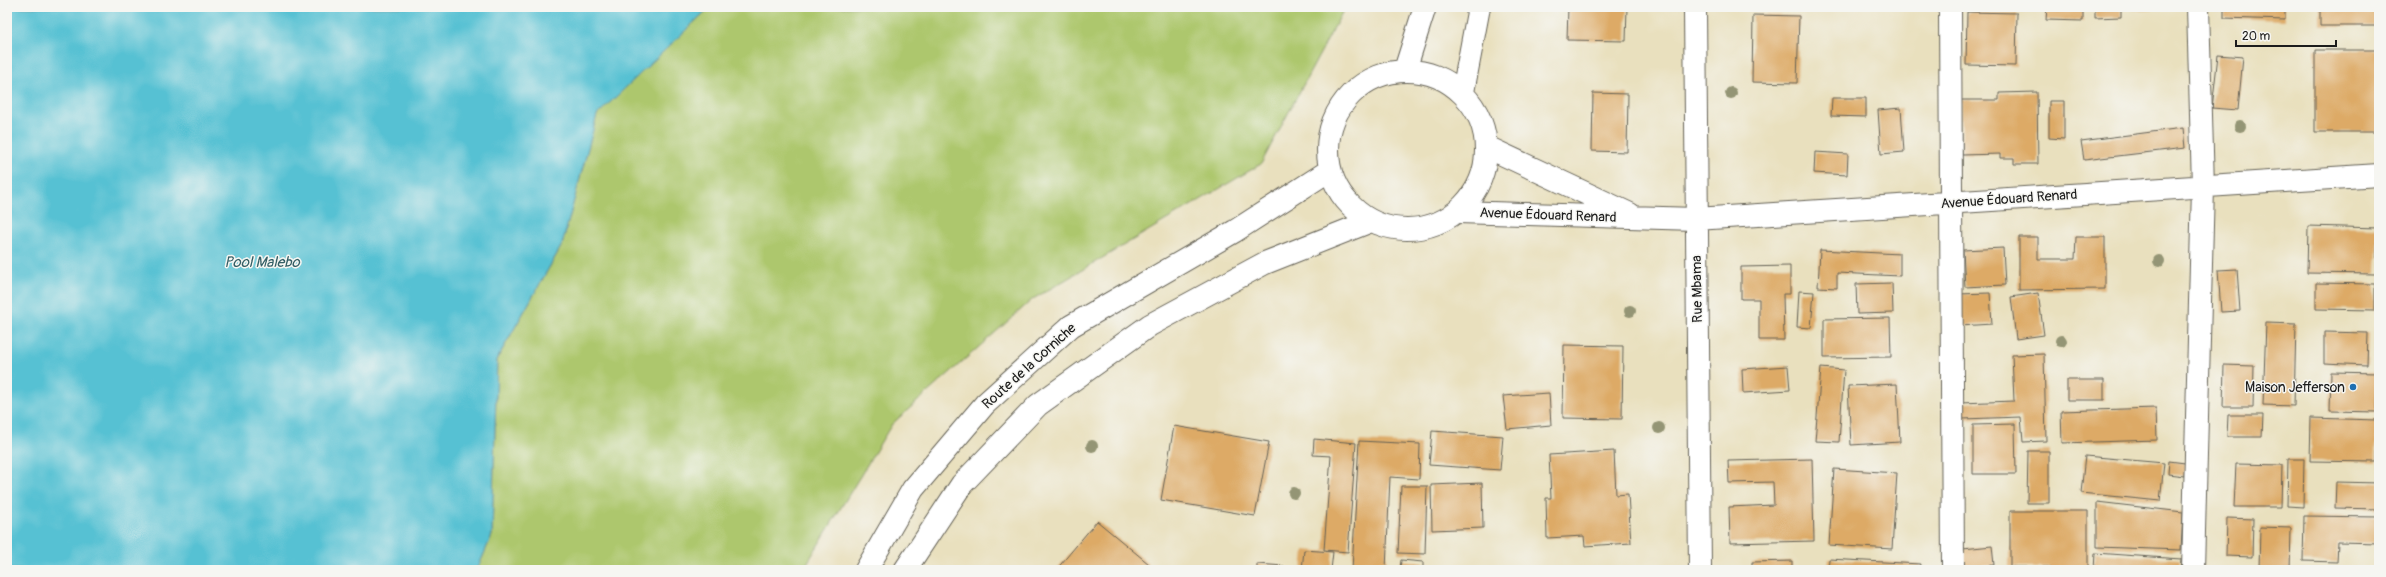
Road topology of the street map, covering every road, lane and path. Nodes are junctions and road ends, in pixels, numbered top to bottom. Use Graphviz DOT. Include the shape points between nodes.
graph roads {
  1 [pos="1425,7"];
  2 [pos="1479,7"];
  3 [pos="1695,7"];
  4 [pos="1950,7"];
  5 [pos="2198,7"];
  6 [pos="1405,70"];
  7 [pos="1463,92"];
  8 [pos="1487,148"];
  9 [pos="1330,170"];
  10 [pos="2379,175"];
  11 [pos="2203,187"];
  12 [pos="1950,203"];
  13 [pos="1458,212"];
  14 [pos="1638,218"];
  15 [pos="1696,219"];
  16 [pos="1371,221"];
  17 [pos="866,570"];
  18 [pos="905,570"];
  19 [pos="1700,570"];
  20 [pos="1953,570"];
  21 [pos="2193,570"];
  1 -- 6 [label="street"];
  2 -- 7 [label="street"];
  3 -- 15 [label="street, Rue Mbama"];
  4 -- 12 [label="street"];
  5 -- 11 [label="street"];
  6 -- 7 [label="street" via="1437,75"];
  6 -- 9 [label="street" via="1377,76 1353,91 1335,114 1327,142"];
  7 -- 8 [label="street" via="1476,108 1485,127"];
  8 -- 13 [label="street" via="1484,172 1474,194"];
  8 -- 14 [label="street, Avenue Édouard Renard"];
  9 -- 16 [label="street" via="1338,191 1353,209"];
  9 -- 17 [label="street, Route de la Corniche" via="1235,230 1071,326 985,404 913,489"];
  10 -- 11 [label="street, Avenue Édouard Renard"];
  11 -- 12 [label="street, Avenue Édouard Renard"];
  11 -- 21 [label="street"];
  12 -- 15 [label="street, Avenue Édouard Renard"];
  12 -- 20 [label="street"];
  13 -- 14 [label="street, Avenue Édouard Renard"];
  13 -- 16 [label="street" via="1431,226 1401,229"];
  14 -- 15 [label="street, Avenue Édouard Renard"];
  15 -- 19 [label="street, Rue Mbama"];
  16 -- 18 [label="street" via="1265,263 1150,325 1038,405 962,484"];
}
